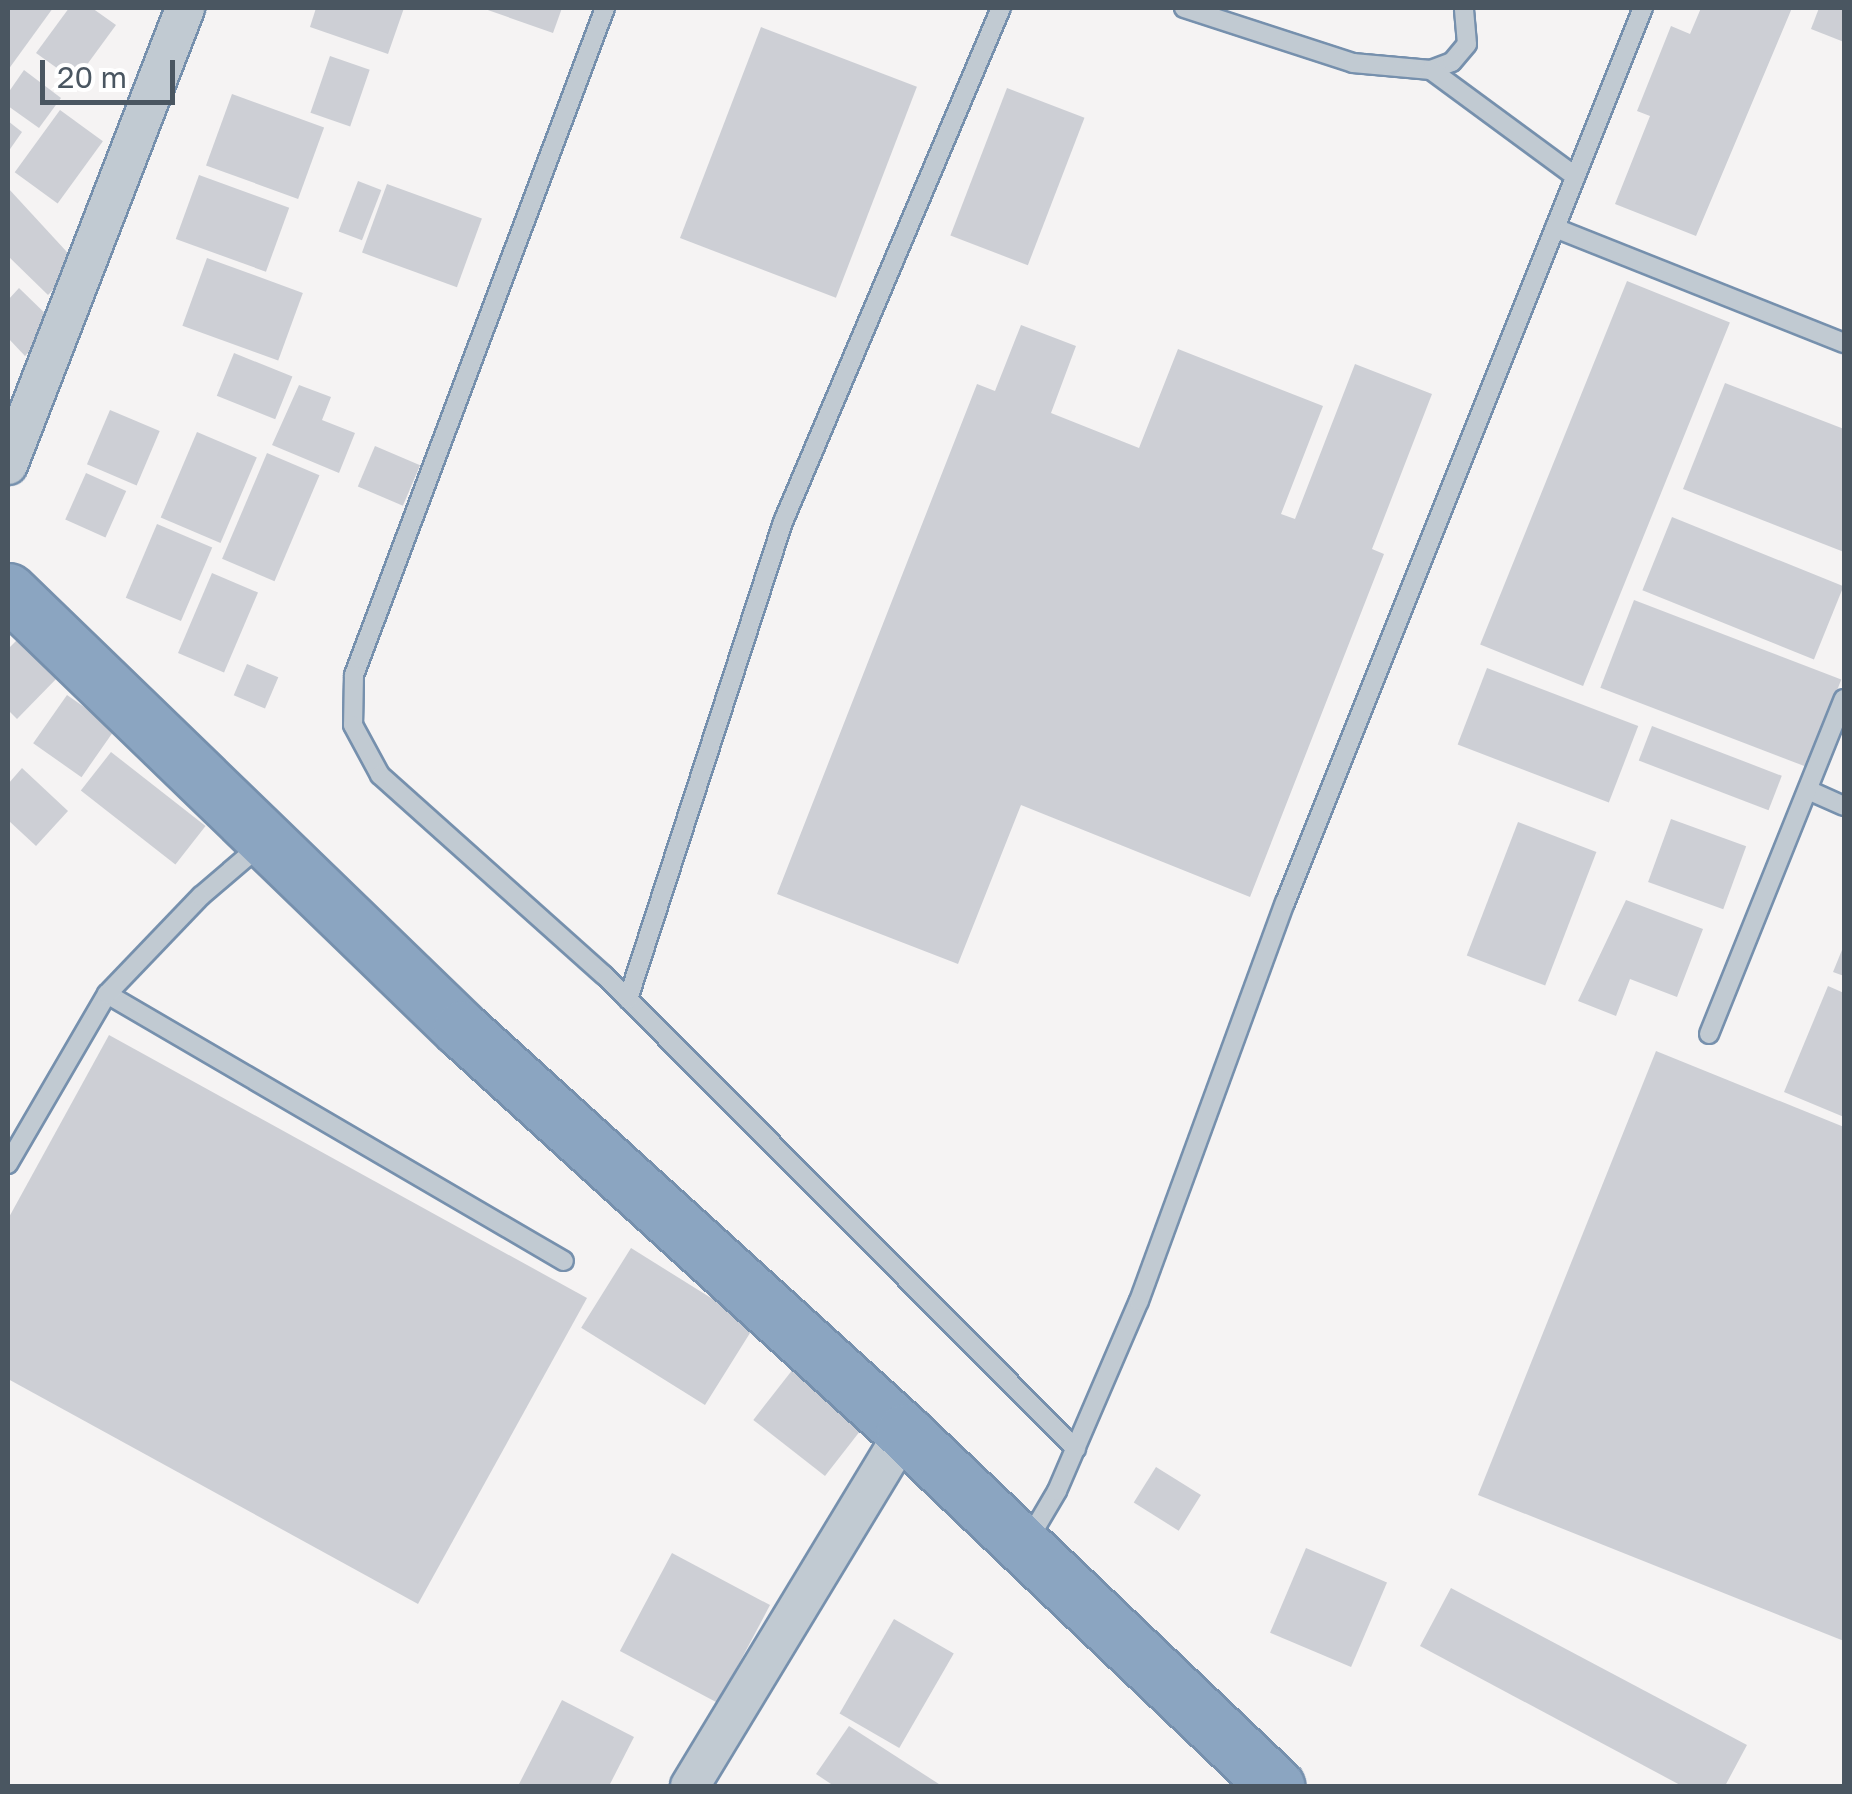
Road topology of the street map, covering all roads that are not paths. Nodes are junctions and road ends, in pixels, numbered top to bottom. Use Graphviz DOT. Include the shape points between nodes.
graph roads {
  1 [pos="185,8"];
  2 [pos="605,8"];
  3 [pos="1001,8"];
  4 [pos="1184,8"];
  5 [pos="1464,8"];
  6 [pos="1643,8"];
  7 [pos="1431,70"];
  8 [pos="1575,176"];
  9 [pos="1555,228"];
  10 [pos="1844,343"];
  11 [pos="8,464"];
  12 [pos="8,592"];
  13 [pos="1844,699"];
  14 [pos="1808,790"];
  15 [pos="1844,806"];
  16 [pos="268,839"];
  17 [pos="107,994"];
  18 [pos="628,999"];
  19 [pos="1709,1034"];
  20 [pos="8,1164"];
  21 [pos="564,1261"];
  22 [pos="904,1432"];
  23 [pos="1076,1450"];
  24 [pos="1025,1545"];
  25 [pos="690,1786"];
  26 [pos="1276,1786"];
  1 -- 11 [label="street"];
  2 -- 18 [label="lane" via="360,658 352,725 380,775"];
  3 -- 18 [label="lane" via="783,522"];
  4 -- 7 [label="lane" via="1353,63"];
  5 -- 7 [label="lane" via="1467,44 1452,62"];
  6 -- 8 [label="lane"];
  7 -- 8 [label="lane"];
  8 -- 9 [label="lane"];
  9 -- 10 [label="lane"];
  9 -- 23 [label="lane"];
  12 -- 16 [label="highway"];
  13 -- 14 [label="lane"];
  14 -- 15 [label="lane"];
  14 -- 19 [label="lane"];
  16 -- 17 [label="lane" via="201,896"];
  16 -- 22 [label="highway" via="461,1029"];
  17 -- 20 [label="lane"];
  17 -- 21 [label="lane"];
  18 -- 23 [label="lane"];
  22 -- 24 [label="highway"];
  22 -- 25 [label="street"];
  23 -- 24 [label="lane"];
  24 -- 26 [label="highway"];
}
